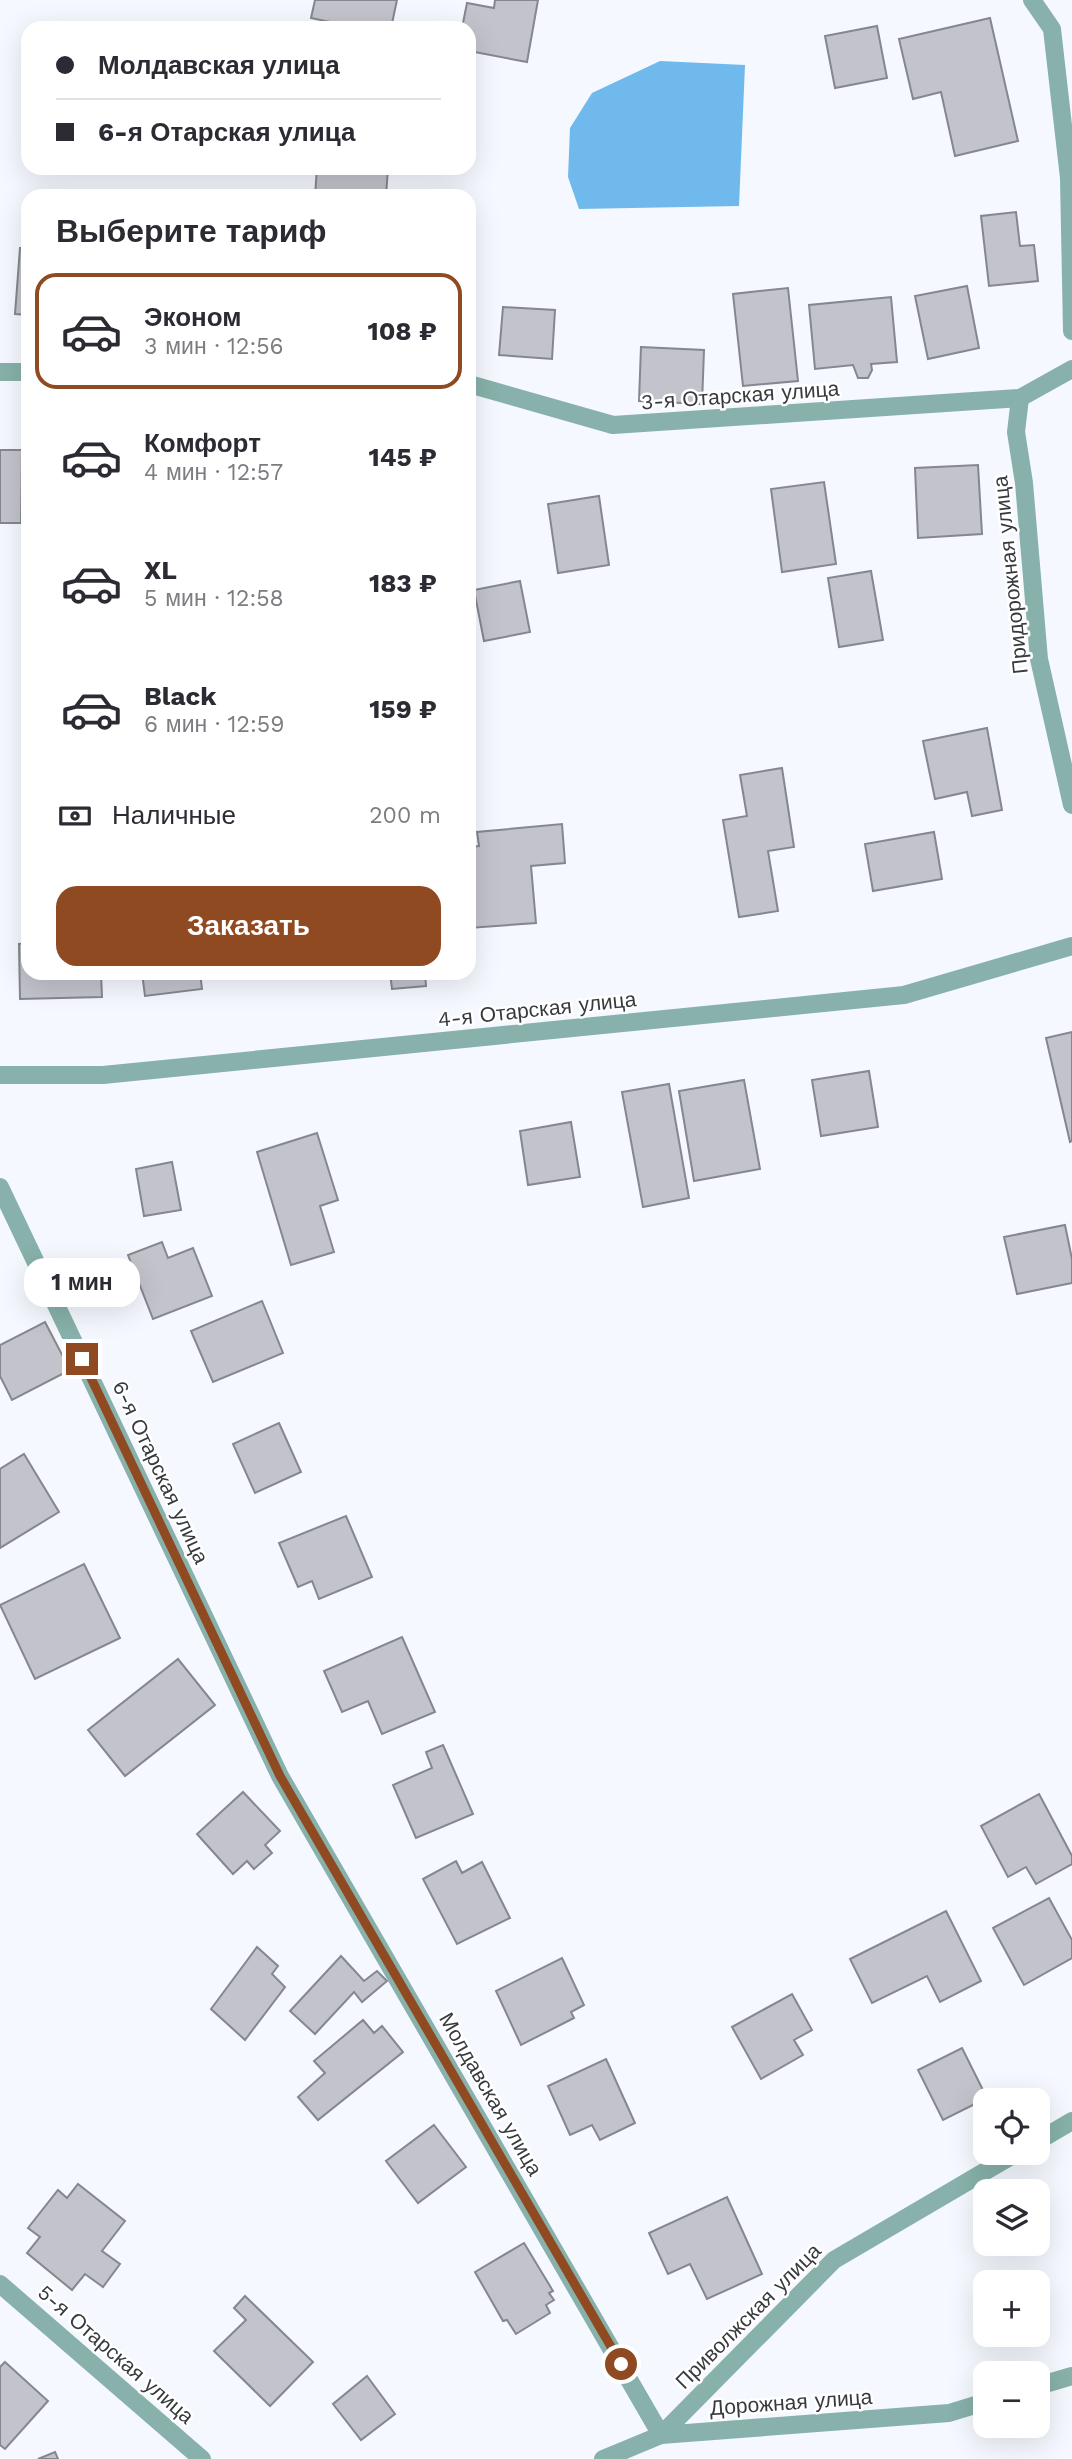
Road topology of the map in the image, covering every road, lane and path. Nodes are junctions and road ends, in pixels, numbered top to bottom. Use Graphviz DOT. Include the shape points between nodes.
graph roads {
  1 [pos="1032,0"];
  2 [pos="1072,331"];
  3 [pos="1072,369"];
  4 [pos="0,372"];
  5 [pos="21,372"];
  6 [pos="476,386"];
  7 [pos="1020,398"];
  8 [pos="1072,804"];
  9 [pos="1072,946"];
  10 [pos="0,1075"];
  11 [pos="0,1187"];
  12 [pos="280,1776"];
  13 [pos="1072,2121"];
  14 [pos="1050,2134"];
  15 [pos="996,2165"];
  16 [pos="0,2284"];
  17 [pos="1072,2376"];
  18 [pos="1050,2382"];
  19 [pos="973,2406"];
  20 [pos="662,2435"];
  21 [pos="202,2459"];
  22 [pos="603,2459"];
  1 -- 2 [label="street" via="1052,29 1069,178"];
  3 -- 7 [label="street"];
  4 -- 5 [label="street"];
  6 -- 7 [label="street, 3-я Отарская улица" via="613,425"];
  7 -- 8 [label="street, Придорожная улица" via="1016,432 1039,659"];
  9 -- 10 [label="street, 4-я Отарская улица" via="904,995 103,1075"];
  11 -- 12 [label="street, 6-я Отарская улица"];
  12 -- 20 [label="street, Молдавская улица"];
  13 -- 14 [label="street"];
  15 -- 20 [label="street, Приволжская улица" via="834,2260"];
  16 -- 21 [label="street, 5-я Отарская улица"];
  17 -- 18 [label="street"];
  19 -- 20 [label="street, Дорожная улица" via="949,2413"];
  20 -- 22 [label="street, Дорожная улица"];
}
